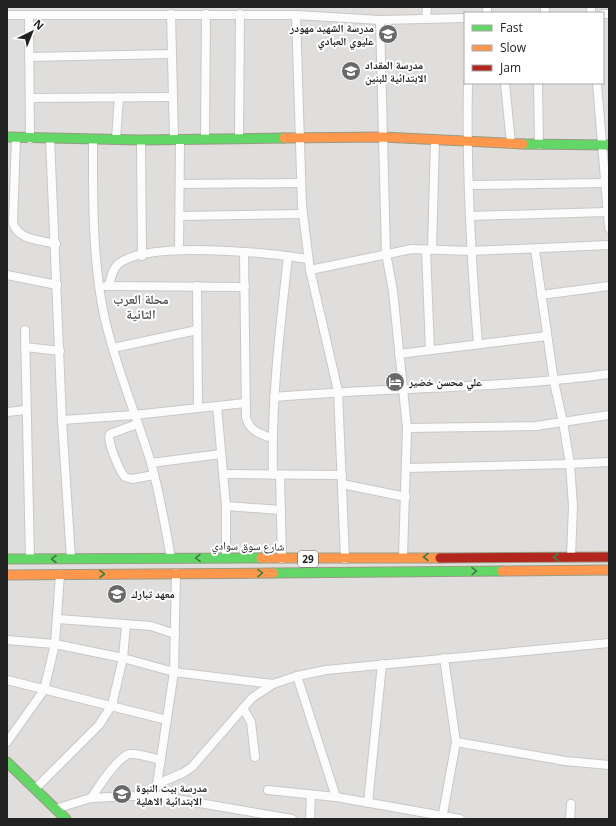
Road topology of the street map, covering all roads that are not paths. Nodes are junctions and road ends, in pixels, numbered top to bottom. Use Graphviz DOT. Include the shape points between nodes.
graph roads {
  1 [pos="427,7"];
  2 [pos="142,10"];
  3 [pos="9,12"];
  4 [pos="201,12"];
  5 [pos="171,14"];
  6 [pos="240,14"];
  7 [pos="29,15"];
  8 [pos="296,15"];
  9 [pos="464,18"];
  10 [pos="426,19"];
  11 [pos="380,20"];
  12 [pos="172,54"];
  13 [pos="30,57"];
  14 [pos="468,84"];
  15 [pos="505,84"];
  16 [pos="538,84"];
  17 [pos="597,84"];
  18 [pos="119,97"];
  19 [pos="173,97"];
  20 [pos="30,98"];
  21 [pos="12,137"];
  22 [pos="298,137"];
  23 [pos="382,137"];
  24 [pos="30,138"];
  25 [pos="239,138"];
  26 [pos="50,139"];
  27 [pos="93,139"];
  28 [pos="116,139"];
  29 [pos="177,139"];
  30 [pos="205,139"];
  31 [pos="435,139"];
  32 [pos="141,140"];
  33 [pos="466,141"];
  34 [pos="511,144"];
  35 [pos="539,144"];
  36 [pos="606,145"];
  37 [pos="300,183"];
  38 [pos="604,183"];
  39 [pos="180,184"];
  40 [pos="470,185"];
  41 [pos="10,186"];
  42 [pos="606,212"];
  43 [pos="303,214"];
  44 [pos="180,216"];
  45 [pos="470,216"];
  46 [pos="609,228"];
  47 [pos="56,244"];
  48 [pos="609,246"];
  49 [pos="179,250"];
  50 [pos="429,250"];
  51 [pos="535,250"];
  52 [pos="471,251"];
  53 [pos="244,253"];
  54 [pos="386,253"];
  55 [pos="142,256"];
  56 [pos="288,256"];
  57 [pos="308,258"];
  58 [pos="310,270"];
  59 [pos="7,275"];
  60 [pos="57,285"];
  61 [pos="99,286"];
  62 [pos="109,286"];
  63 [pos="197,286"];
  64 [pos="609,286"];
  65 [pos="245,287"];
  66 [pos="541,295"];
  67 [pos="26,330"];
  68 [pos="197,330"];
  69 [pos="547,336"];
  70 [pos="478,344"];
  71 [pos="25,347"];
  72 [pos="113,348"];
  73 [pos="430,350"];
  74 [pos="60,351"];
  75 [pos="399,354"];
  76 [pos="609,374"];
  77 [pos="554,382"];
  78 [pos="404,389"];
  79 [pos="338,391"];
  80 [pos="274,397"];
  81 [pos="245,403"];
  82 [pos="217,406"];
  83 [pos="198,408"];
  84 [pos="26,410"];
  85 [pos="7,412"];
  86 [pos="134,415"];
  87 [pos="609,415"];
  88 [pos="62,420"];
  89 [pos="563,422"];
  90 [pos="137,424"];
  91 [pos="407,428"];
  92 [pos="272,438"];
  93 [pos="221,454"];
  94 [pos="609,462"];
  95 [pos="151,463"];
  96 [pos="570,464"];
  97 [pos="407,468"];
  98 [pos="223,474"];
  99 [pos="154,475"];
  100 [pos="276,475"];
  101 [pos="342,475"];
  102 [pos="342,484"];
  103 [pos="406,497"];
  104 [pos="226,506"];
  105 [pos="281,510"];
  106 [pos="226,557"];
  107 [pos="403,557"];
  108 [pos="571,557"];
  109 [pos="609,557"];
  110 [pos="171,558"];
  111 [pos="246,558"];
  112 [pos="7,559"];
  113 [pos="30,559"];
  114 [pos="71,559"];
  115 [pos="282,559"];
  116 [pos="345,559"];
  117 [pos="609,570"];
  118 [pos="176,573"];
  119 [pos="245,573"];
  120 [pos="60,574"];
  121 [pos="7,575"];
  122 [pos="58,619"];
  123 [pos="126,625"];
  124 [pos="175,634"];
  125 [pos="7,640"];
  126 [pos="609,643"];
  127 [pos="55,644"];
  128 [pos="123,658"];
  129 [pos="444,658"];
  130 [pos="382,664"];
  131 [pos="174,672"];
  132 [pos="297,676"];
  133 [pos="7,680"];
  134 [pos="273,684"];
  135 [pos="44,690"];
  136 [pos="112,705"];
  137 [pos="243,708"];
  138 [pos="167,720"];
  139 [pos="7,742"];
  140 [pos="456,742"];
  141 [pos="255,757"];
  142 [pos="161,760"];
  143 [pos="7,763"];
  144 [pos="609,765"];
  145 [pos="157,784"];
  146 [pos="35,789"];
  147 [pos="268,790"];
  148 [pos="153,795"];
  149 [pos="311,795"];
  150 [pos="336,797"];
  151 [pos="91,798"];
  152 [pos="368,803"];
  153 [pos="571,804"];
  154 [pos="55,809"];
  155 [pos="442,817"];
  156 [pos="66,819"];
  157 [pos="292,819"];
  158 [pos="310,819"];
  159 [pos="460,819"];
  160 [pos="570,819"];
  1 -- 10 [label="street"];
  2 -- 5 [label="street"];
  2 -- 7 [label="street"];
  3 -- 7 [label="street"];
  4 -- 5 [label="street"];
  4 -- 6 [label="street"];
  4 -- 30 [label="street"];
  5 -- 12 [label="street"];
  6 -- 8 [label="street"];
  6 -- 25 [label="street"];
  7 -- 13 [label="street"];
  8 -- 11 [label="street"];
  8 -- 22 [label="street"];
  9 -- 10 [label="street"];
  10 -- 11 [label="street"];
  11 -- 23 [label="street"];
  12 -- 13 [label="street"];
  12 -- 19 [label="street"];
  13 -- 20 [label="street"];
  14 -- 33 [label="street"];
  15 -- 34 [label="street"];
  16 -- 35 [label="street"];
  17 -- 36 [label="street"];
  18 -- 19 [label="street"];
  18 -- 20 [label="street"];
  18 -- 28 [label="street"];
  19 -- 29 [label="street"];
  20 -- 24 [label="street"];
  21 -- 24 [label="main road"];
  21 -- 41 [label="street"];
  22 -- 23 [label="main road"];
  22 -- 25 [label="main road"];
  22 -- 37 [label="street"];
  23 -- 31 [label="main road"];
  23 -- 54 [label="street"];
  24 -- 26 [label="main road"];
  25 -- 30 [label="main road"];
  26 -- 27 [label="main road"];
  26 -- 47 [label="street"];
  27 -- 28 [label="main road"];
  27 -- 61 [label="street" via="94,237"];
  28 -- 32 [label="main road"];
  29 -- 30 [label="main road"];
  29 -- 32 [label="main road"];
  29 -- 39 [label="street"];
  31 -- 33 [label="main road"];
  31 -- 50 [label="street"];
  32 -- 55 [label="street"];
  33 -- 34 [label="main road"];
  33 -- 40 [label="street"];
  34 -- 35 [label="main road"];
  35 -- 36 [label="main road"];
  36 -- 38 [label="street"];
  37 -- 39 [label="street"];
  37 -- 43 [label="street"];
  38 -- 40 [label="street"];
  38 -- 42 [label="street"];
  39 -- 44 [label="street"];
  40 -- 45 [label="street"];
  41 -- 47 [label="street" via="15,230 20,236"];
  42 -- 45 [label="street"];
  42 -- 46 [label="street"];
  43 -- 44 [label="street"];
  43 -- 57 [label="street"];
  44 -- 49 [label="street"];
  45 -- 52 [label="street"];
  47 -- 60 [label="street"];
  48 -- 51 [label="street"];
  49 -- 53 [label="street"];
  49 -- 55 [label="street"];
  50 -- 52 [label="street"];
  50 -- 54 [label="street" via="412,249"];
  50 -- 73 [label="street"];
  51 -- 52 [label="street"];
  51 -- 66 [label="street"];
  52 -- 70 [label="street"];
  53 -- 56 [label="street"];
  53 -- 65 [label="street"];
  54 -- 58 [label="street"];
  54 -- 75 [label="street" via="393,291"];
  55 -- 62 [label="street" via="125,261 116,267"];
  56 -- 57 [label="street"];
  56 -- 80 [label="street"];
  57 -- 58 [label="street"];
  58 -- 79 [label="street"];
  59 -- 60 [label="street"];
  60 -- 74 [label="street"];
  61 -- 62 [label="street"];
  61 -- 72 [label="street"];
  62 -- 63 [label="street"];
  63 -- 65 [label="street"];
  63 -- 68 [label="street"];
  64 -- 66 [label="street"];
  65 -- 81 [label="street"];
  66 -- 69 [label="street"];
  67 -- 71 [label="street"];
  68 -- 72 [label="street"];
  68 -- 83 [label="street"];
  69 -- 70 [label="street"];
  69 -- 77 [label="street"];
  70 -- 73 [label="street"];
  71 -- 74 [label="street"];
  71 -- 84 [label="street"];
  72 -- 86 [label="street"];
  73 -- 75 [label="street"];
  74 -- 88 [label="street"];
  75 -- 78 [label="street"];
  76 -- 77 [label="street"];
  77 -- 78 [label="street"];
  77 -- 89 [label="street"];
  78 -- 79 [label="street"];
  78 -- 91 [label="street"];
  79 -- 80 [label="street"];
  79 -- 101 [label="street"];
  80 -- 92 [label="street"];
  81 -- 82 [label="street"];
  81 -- 92 [label="street" via="250,428"];
  82 -- 83 [label="street"];
  82 -- 93 [label="street"];
  83 -- 86 [label="street"];
  84 -- 85 [label="street"];
  84 -- 113 [label="street"];
  86 -- 88 [label="street"];
  86 -- 90 [label="street"];
  87 -- 89 [label="street"];
  88 -- 114 [label="street"];
  89 -- 91 [label="street" via="536,426"];
  89 -- 96 [label="street"];
  90 -- 95 [label="street"];
  90 -- 99 [label="street" via="110,434 108,440 125,477 132,479"];
  91 -- 97 [label="street"];
  92 -- 100 [label="street"];
  93 -- 95 [label="street"];
  93 -- 98 [label="street"];
  94 -- 96 [label="street"];
  95 -- 99 [label="street"];
  96 -- 97 [label="street"];
  96 -- 108 [label="street" via="573,506"];
  97 -- 103 [label="street"];
  98 -- 100 [label="street"];
  98 -- 104 [label="street"];
  99 -- 110 [label="street"];
  100 -- 101 [label="street"];
  100 -- 105 [label="street"];
  101 -- 102 [label="street"];
  102 -- 103 [label="street"];
  102 -- 116 [label="street"];
  103 -- 107 [label="street"];
  104 -- 105 [label="street"];
  104 -- 106 [label="street"];
  105 -- 115 [label="street"];
  106 -- 110 [label="main road, شارع سوق سوادي / 29, one-way"];
  106 -- 111 [label="main road, شارع سوق سوادي / 29"];
  108 -- 107 [label="main road, شارع سوق سوادي / 29, one-way"];
  107 -- 116 [label="main road, شارع سوق سوادي / 29"];
  108 -- 109 [label="main road, شارع سوق سوادي / 29"];
  110 -- 114 [label="main road, شارع سوق سوادي / 29"];
  111 -- 115 [label="main road, شارع سوق سوادي / 29"];
  111 -- 119 [label="main road"];
  112 -- 113 [label="main road, شارع سوق سوادي / 29"];
  114 -- 113 [label="main road, شارع سوق سوادي / 29, one-way"];
  115 -- 116 [label="main road, شارع سوق سوادي / 29"];
  119 -- 117 [label="main road, 29, one-way"];
  118 -- 119 [label="main road, 29"];
  120 -- 118 [label="main road, 29, one-way"];
  118 -- 124 [label="street"];
  120 -- 121 [label="main road, 29"];
  120 -- 122 [label="street"];
  122 -- 123 [label="street"];
  122 -- 127 [label="street"];
  123 -- 124 [label="street" via="151,626"];
  123 -- 128 [label="street"];
  124 -- 131 [label="street"];
  125 -- 127 [label="street"];
  126 -- 129 [label="street"];
  127 -- 128 [label="street"];
  127 -- 135 [label="street"];
  128 -- 131 [label="street"];
  128 -- 136 [label="street"];
  129 -- 130 [label="street"];
  129 -- 140 [label="street"];
  130 -- 132 [label="street"];
  130 -- 152 [label="street"];
  131 -- 134 [label="street"];
  131 -- 138 [label="street"];
  132 -- 134 [label="street"];
  132 -- 150 [label="street"];
  133 -- 135 [label="street"];
  134 -- 137 [label="street" via="252,698"];
  135 -- 136 [label="street"];
  135 -- 139 [label="street"];
  136 -- 138 [label="street"];
  136 -- 146 [label="street" via="99,725"];
  137 -- 141 [label="street" via="251,722"];
  137 -- 145 [label="street" via="192,767"];
  138 -- 142 [label="street"];
  140 -- 144 [label="street" via="565,761"];
  140 -- 155 [label="street"];
  142 -- 145 [label="street"];
  142 -- 151 [label="street" via="135,754 126,755"];
  143 -- 146 [label="main road"];
  145 -- 148 [label="street"];
  146 -- 154 [label="main road"];
  147 -- 149 [label="street"];
  148 -- 151 [label="street"];
  148 -- 157 [label="street"];
  149 -- 150 [label="street"];
  149 -- 158 [label="street"];
  150 -- 152 [label="street"];
  151 -- 154 [label="street"];
  152 -- 155 [label="street"];
  153 -- 160 [label="street"];
  154 -- 156 [label="main road"];
  155 -- 159 [label="street"];
}
